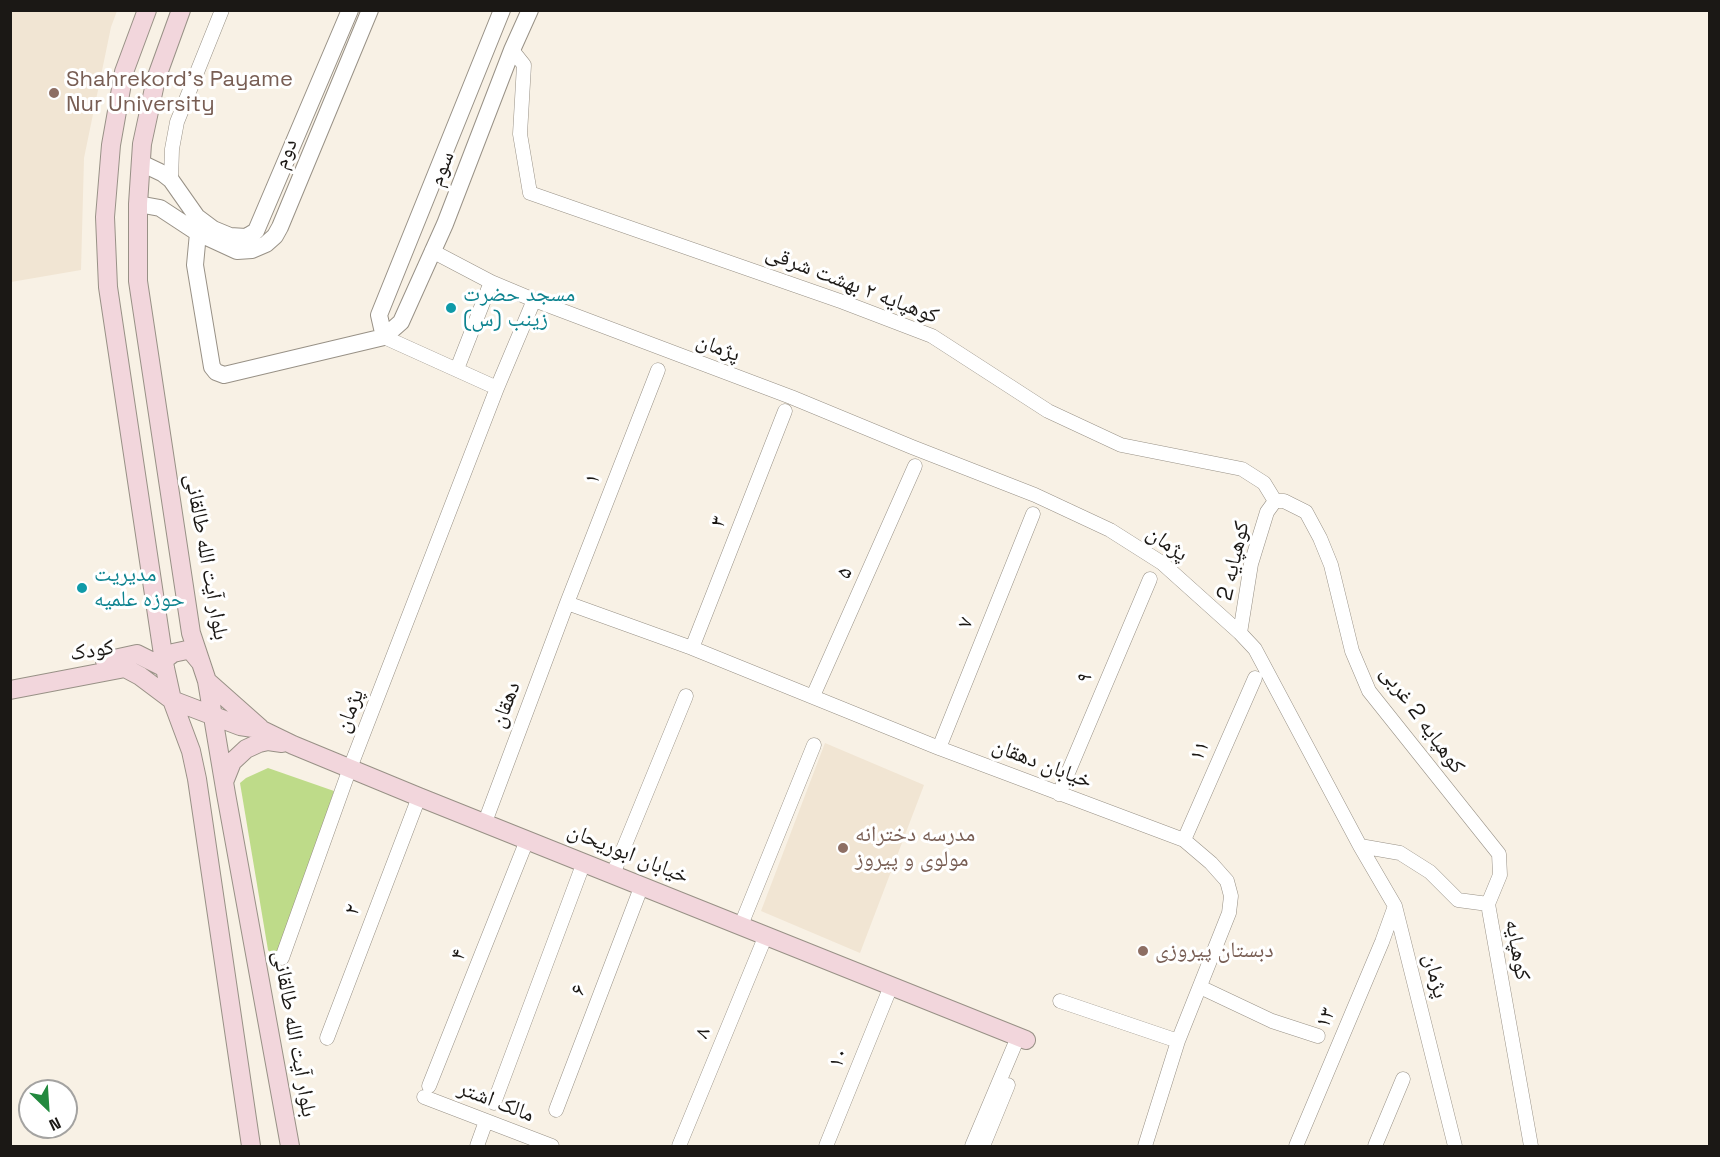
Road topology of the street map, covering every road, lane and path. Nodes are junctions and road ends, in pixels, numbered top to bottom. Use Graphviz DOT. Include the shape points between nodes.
graph roads {
  1 [pos="147,10"];
  2 [pos="181,10"];
  3 [pos="222,10"];
  4 [pos="350,10"];
  5 [pos="370,10"];
  6 [pos="502,10"];
  7 [pos="530,10"];
  8 [pos="512,50"];
  9 [pos="141,163"];
  10 [pos="171,180"];
  11 [pos="138,204"];
  12 [pos="198,225"];
  13 [pos="261,238"];
  14 [pos="432,251"];
  15 [pos="491,282"];
  16 [pos="534,300"];
  17 [pos="384,337"];
  18 [pos="457,369"];
  19 [pos="658,370"];
  20 [pos="497,388"];
  21 [pos="785,411"];
  22 [pos="915,466"];
  23 [pos="1275,501"];
  24 [pos="1033,514"];
  25 [pos="1150,579"];
  26 [pos="567,603"];
  27 [pos="1240,633"];
  28 [pos="692,648"];
  29 [pos="201,663"];
  30 [pos="165,664"];
  31 [pos="1255,678"];
  32 [pos="10,679"];
  33 [pos="207,681"];
  34 [pos="10,690"];
  35 [pos="686,696"];
  36 [pos="813,696"];
  37 [pos="172,699"];
  38 [pos="212,716"];
  39 [pos="260,729"];
  40 [pos="293,745"];
  41 [pos="814,745"];
  42 [pos="939,747"];
  43 [pos="350,768"];
  44 [pos="224,782"];
  45 [pos="1059,794"];
  46 [pos="420,797"];
  47 [pos="485,822"];
  48 [pos="527,840"];
  49 [pos="1184,840"];
  50 [pos="1360,846"];
  51 [pos="584,862"];
  52 [pos="614,874"];
  53 [pos="642,885"];
  54 [pos="1488,904"];
  55 [pos="1395,906"];
  56 [pos="741,925"];
  57 [pos="766,935"];
  58 [pos="282,958"];
  59 [pos="891,986"];
  60 [pos="1200,987"];
  61 [pos="1060,1001"];
  62 [pos="1318,1036"];
  63 [pos="327,1038"];
  64 [pos="1022,1039"];
  65 [pos="1178,1041"];
  66 [pos="1403,1079"];
  67 [pos="426,1091"];
  68 [pos="494,1103"];
  69 [pos="556,1110"];
  70 [pos="486,1121"];
  71 [pos="251,1146"];
  72 [pos="290,1146"];
  73 [pos="477,1146"];
  74 [pos="552,1146"];
  75 [pos="679,1146"];
  76 [pos="826,1146"];
  77 [pos="972,1146"];
  78 [pos="982,1146"];
  79 [pos="1145,1146"];
  80 [pos="1296,1146"];
  81 [pos="1375,1146"];
  82 [pos="1455,1146"];
  83 [pos="1531,1146"];
  1 -- 30 [label="main road" via="124,72 111,145 105,218 108,287"];
  2 -- 9 [label="main road, بلوار آیت الله طالقانی" via="156,79"];
  3 -- 10 [label="street" via="177,122"];
  4 -- 13 [label="street, دوم"];
  5 -- 13 [label="street, دوم" via="280,227 275,236"];
  6 -- 17 [label="street, سوم" via="379,315"];
  7 -- 8 [label="street, سوم"];
  8 -- 14 [label="street, سوم"];
  8 -- 23 [label="street, کوهپایه ۲ بهشت شرقی" via="524,65 520,134 530,193 932,336 1048,411 1121,446 1242,469 1264,483"];
  9 -- 10 [label="street"];
  9 -- 11 [label="main road, بلوار آیت الله طالقانی"];
  10 -- 12 [label="street"];
  11 -- 12 [label="street" via="160,208"];
  11 -- 29 [label="main road, بلوار آیت الله طالقانی" via="138,281 191,633"];
  12 -- 13 [label="street" via="230,236"];
  12 -- 17 [label="street" via="195,265 216,372 224,375"];
  14 -- 15 [label="street, پژمان"];
  14 -- 17 [label="street, سوم" via="401,322"];
  15 -- 16 [label="street, پژمان"];
  15 -- 18 [label="street"];
  16 -- 20 [label="street, پژمان"];
  16 -- 27 [label="street, پژمان" via="1035,495 1110,530 1162,563"];
  17 -- 18 [label="street"];
  18 -- 20 [label="street"];
  19 -- 26 [label="street, ۱"];
  20 -- 43 [label="street, پژمان"];
  21 -- 28 [label="street, ۳"];
  22 -- 36 [label="street, ۵"];
  23 -- 27 [label="street, کوهپایه 2" via="1267,512 1251,564"];
  23 -- 54 [label="street, کوهپایه 2 غربی" via="1284,501 1306,512 1320,538 1331,565 1352,651 1369,691 1499,854 1500,875"];
  24 -- 42 [label="street, ۷"];
  25 -- 45 [label="street, ۹"];
  26 -- 28 [label="street, خیابان دهقان"];
  26 -- 47 [label="street, دهقان"];
  27 -- 50 [label="street, پژمان" via="1255,649"];
  28 -- 36 [label="street, خیابان دهقان"];
  29 -- 30 [label="main road" via="187,650 173,653"];
  29 -- 33 [label="main road, بلوار آیت الله طالقانی"];
  30 -- 32 [label="main road, کودک" via="137,654"];
  30 -- 37 [label="main road"];
  31 -- 49 [label="street, ۱۱"];
  33 -- 38 [label="main road, بلوار آیت الله طالقانی"];
  33 -- 39 [label="main road"];
  34 -- 37 [label="main road, کودک" via="125,668"];
  35 -- 52 [label="street"];
  36 -- 42 [label="street, خیابان دهقان"];
  37 -- 38 [label="main road, کودک"];
  37 -- 71 [label="main road" via="191,751 196,779"];
  38 -- 39 [label="main road, خیابان ابوریحان"];
  38 -- 44 [label="main road, بلوار آیت الله طالقانی"];
  39 -- 40 [label="main road, خیابان ابوریحان"];
  40 -- 43 [label="main road, خیابان ابوریحان"];
  40 -- 44 [label="main road" via="259,742 232,762"];
  41 -- 56 [label="street"];
  42 -- 45 [label="street, خیابان دهقان"];
  43 -- 46 [label="main road, خیابان ابوریحان"];
  43 -- 58 [label="street, پژمان"];
  44 -- 72 [label="main road, بلوار آیت الله طالقانی"];
  45 -- 49 [label="street, خیابان دهقان"];
  46 -- 47 [label="main road, خیابان ابوریحان"];
  46 -- 63 [label="street, ۲"];
  47 -- 48 [label="main road, خیابان ابوریحان"];
  48 -- 51 [label="main road, خیابان ابوریحان"];
  48 -- 67 [label="street, ۴"];
  49 -- 60 [label="street, خیابان دهقان" via="1218,869 1231,896 1229,913"];
  50 -- 54 [label="street, کوهپایه" via="1400,853 1430,873 1458,900"];
  50 -- 55 [label="street, پژمان"];
  51 -- 52 [label="main road, خیابان ابوریحان"];
  51 -- 68 [label="street"];
  52 -- 53 [label="main road, خیابان ابوریحان"];
  53 -- 56 [label="main road, خیابان ابوریحان"];
  53 -- 69 [label="street, ۶"];
  54 -- 83 [label="street, کوهپایه"];
  55 -- 80 [label="street, ۱۳"];
  55 -- 82 [label="street, پژمان"];
  56 -- 57 [label="main road, خیابان ابوریحان"];
  57 -- 59 [label="main road, خیابان ابوریحان"];
  57 -- 75 [label="street, ۸"];
  59 -- 64 [label="main road, خیابان ابوریحان"];
  59 -- 76 [label="street, ۱۰"];
  60 -- 62 [label="street, ۱۳" via="1272,1021"];
  60 -- 65 [label="street, خیابان دهقان"];
  61 -- 65 [label="street"];
  64 -- 77 [label="street"];
  64 -- 78 [label="street"];
  65 -- 79 [label="street, خیابان دهقان"];
  66 -- 81 [label="street"];
  67 -- 70 [label="street, مالک اشتر"];
  70 -- 73 [label="street"];
  70 -- 74 [label="street, مالک اشتر"];
}
